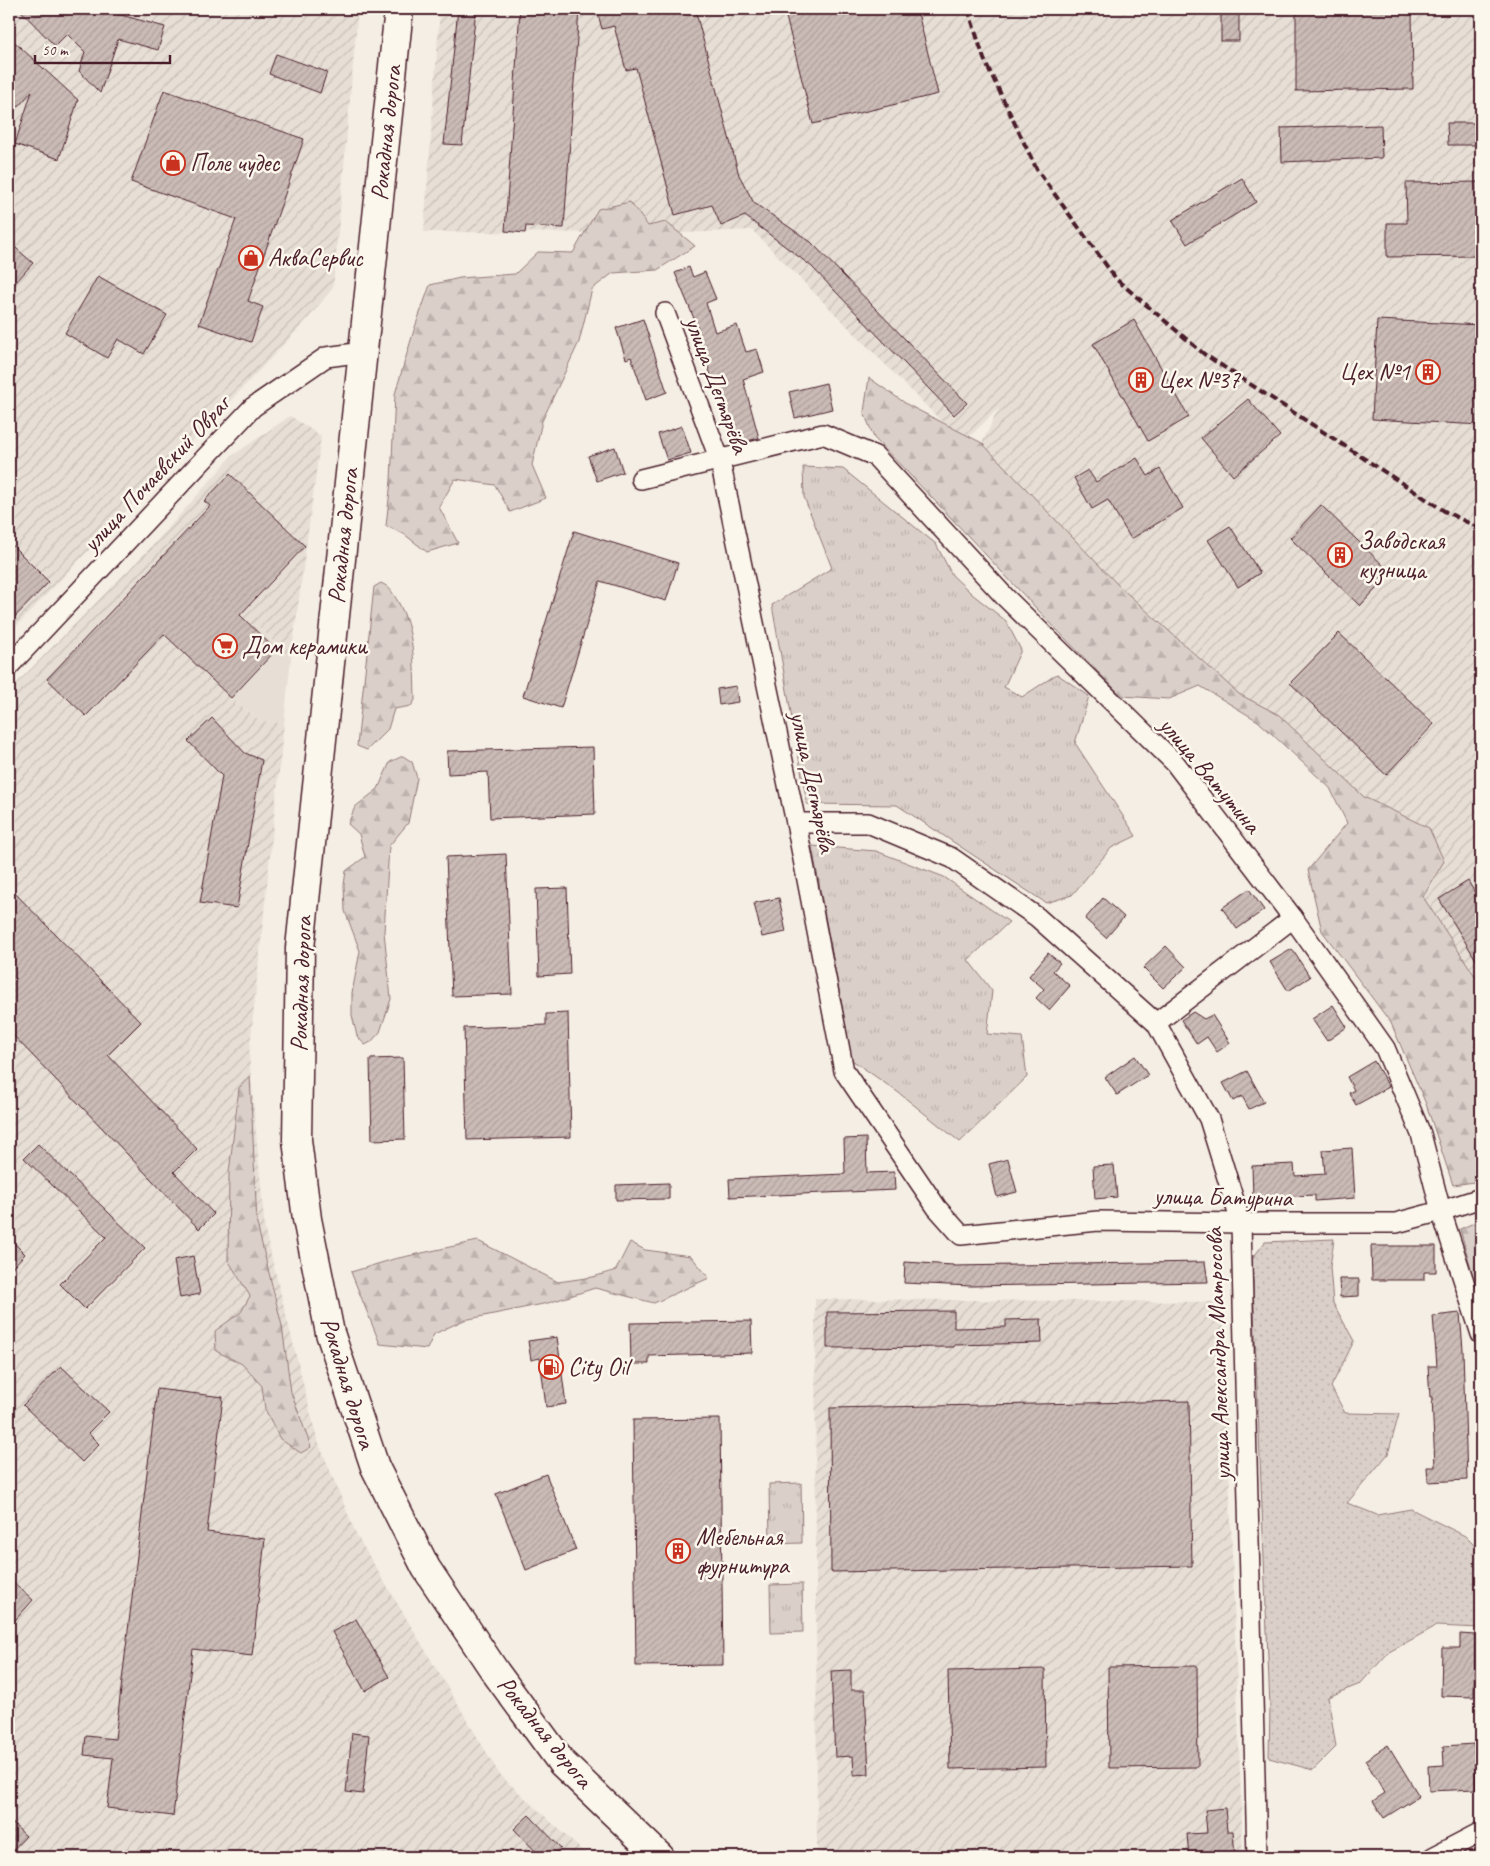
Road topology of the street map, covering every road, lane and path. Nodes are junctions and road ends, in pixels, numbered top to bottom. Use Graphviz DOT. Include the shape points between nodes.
graph roads {
  1 [pos="399,9"];
  2 [pos="665,313"];
  3 [pos="363,352"];
  4 [pos="720,461"];
  5 [pos="640,479"];
  6 [pos="9,666"];
  7 [pos="796,822"];
  8 [pos="1293,918"];
  9 [pos="1156,1023"];
  10 [pos="1481,1198"];
  11 [pos="1440,1211"];
  12 [pos="1241,1223"];
  13 [pos="961,1235"];
  14 [pos="1481,1334"];
  15 [pos="1481,1832"];
  16 [pos="660,1857"];
  17 [pos="1257,1857"];
  18 [pos="1433,1857"];
  1 -- 3 [label="main road, Рокадная дорога"];
  2 -- 4 [label="street, улица Дегтярёва"];
  3 -- 6 [label="street, улица Почаевский Овраг" via="326,356 253,407"];
  3 -- 16 [label="main road, Рокадная дорога" via="300,948 296,1140 307,1219 330,1333 375,1467 426,1568 496,1673 562,1763"];
  4 -- 5 [label="street, улица Ватутина"];
  4 -- 7 [label="street, улица Дегтярёва"];
  4 -- 8 [label="street, улица Ватутина" via="823,434 875,456 1005,597 1175,763"];
  7 -- 9 [label="street, улица Александра Матросова" via="868,823 952,858 1037,917"];
  7 -- 13 [label="street, улица Дегтярёва" via="844,1071 937,1208"];
  8 -- 9 [label="street"];
  8 -- 11 [label="street, улица Ватутина" via="1385,1048 1421,1134"];
  9 -- 12 [label="street, улица Александра Матросова" via="1209,1119"];
  10 -- 11 [label="street, улица Батурина"];
  11 -- 12 [label="street, улица Батурина" via="1396,1223"];
  11 -- 14 [label="street, улица Ватутина"];
  12 -- 13 [label="street, улица Батурина" via="1098,1221"];
  12 -- 17 [label="street, улица Александра Матросова"];
  15 -- 18 [label="street"];
}
